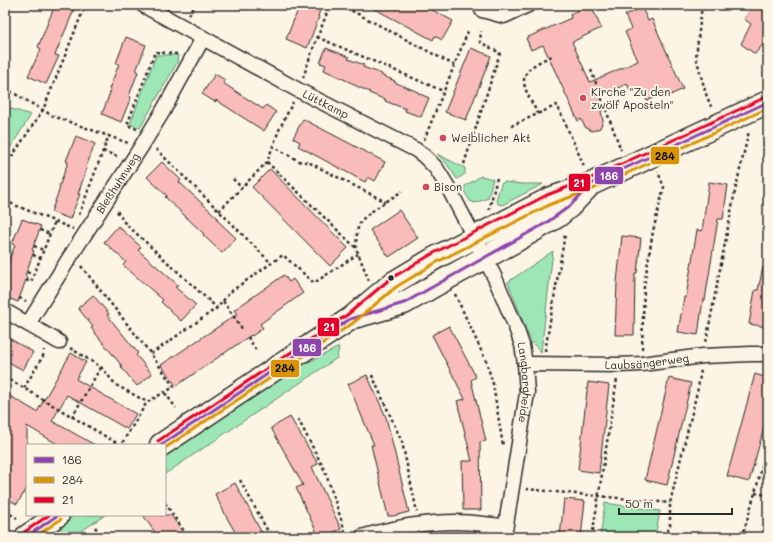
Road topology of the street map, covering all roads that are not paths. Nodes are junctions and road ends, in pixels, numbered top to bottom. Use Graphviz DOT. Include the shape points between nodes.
graph roads {
  1 [pos="143,5"];
  2 [pos="528,5"];
  3 [pos="482,10"];
  4 [pos="202,38"];
  5 [pos="768,102"];
  6 [pos="588,176"];
  7 [pos="474,238"];
  8 [pos="485,258"];
  9 [pos="5,311"];
  10 [pos="350,318"];
  11 [pos="28,324"];
  12 [pos="54,340"];
  13 [pos="768,354"];
  14 [pos="525,364"];
  15 [pos="162,444"];
  16 [pos="55,516"];
  17 [pos="22,528"];
  18 [pos="504,532"];
  19 [pos="362,537"];
  1 -- 4 [label="street, Lüttkamp"];
  2 -- 3 [label="street" via="504,16"];
  4 -- 7 [label="street, Lüttkamp" via="416,150 436,168"];
  4 -- 11 [label="street, Bleßhuhnweg" via="163,111"];
  5 -- 6 [label="main road"];
  6 -- 7 [label="main road"];
  6 -- 8 [label="main road" via="570,206 558,216"];
  7 -- 8 [label="street, Lüttkamp"];
  7 -- 10 [label="main road" via="393,283"];
  8 -- 10 [label="main road" via="404,303"];
  8 -- 14 [label="street, Langbargheide" via="515,325"];
  9 -- 11 [label="street"];
  10 -- 15 [label="main road"];
  11 -- 12 [label="street"];
  13 -- 14 [label="street, Laubsängerweg" via="703,356 619,365"];
  14 -- 18 [label="street, Langbargheide" via="527,393"];
  16 -- 17 [label="main road"];
  18 -- 19 [label="street" via="457,522 419,524"];
}
